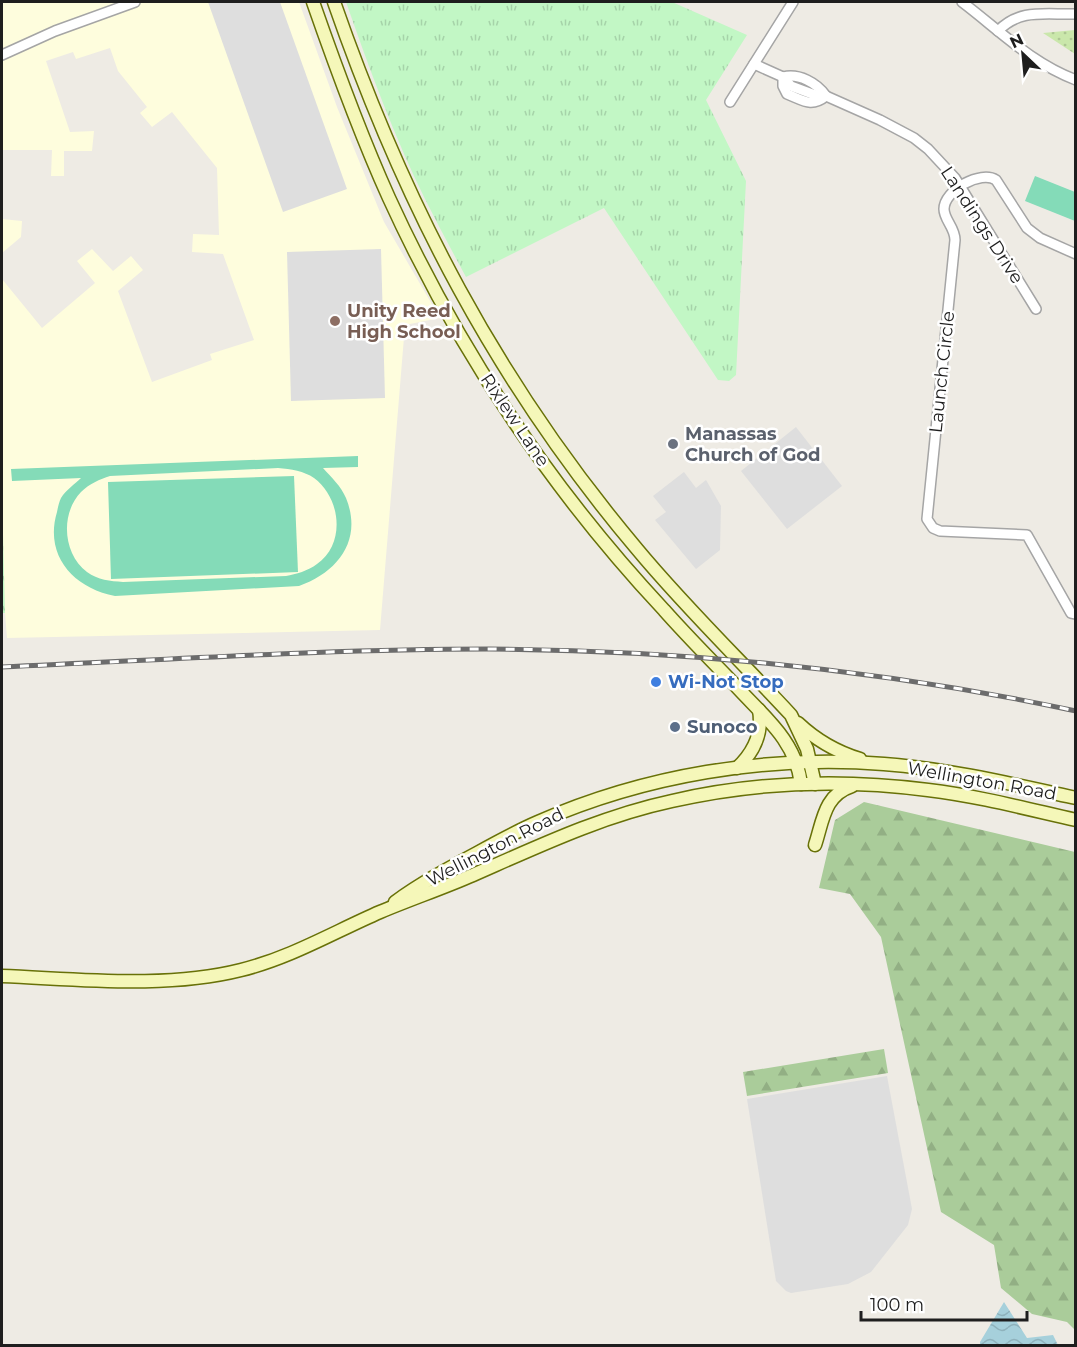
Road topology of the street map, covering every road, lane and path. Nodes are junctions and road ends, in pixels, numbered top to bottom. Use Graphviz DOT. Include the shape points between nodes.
graph roads {
  1 [pos="135,2"];
  2 [pos="313,2"];
  3 [pos="334,2"];
  4 [pos="793,2"];
  5 [pos="963,2"];
  6 [pos="1076,14"];
  7 [pos="998,31"];
  8 [pos="2,55"];
  9 [pos="754,64"];
  10 [pos="783,77"];
  11 [pos="1076,80"];
  12 [pos="826,96"];
  13 [pos="730,102"];
  14 [pos="960,186"];
  15 [pos="1076,254"];
  16 [pos="1036,309"];
  17 [pos="1076,614"];
  18 [pos="759,710"];
  19 [pos="791,715"];
  20 [pos="798,763"];
  21 [pos="811,763"];
  22 [pos="885,764"];
  23 [pos="737,768"];
  24 [pos="801,784"];
  25 [pos="815,784"];
  26 [pos="858,784"];
  27 [pos="1076,798"];
  28 [pos="1076,819"];
  29 [pos="815,845"];
  30 [pos="381,912"];
  31 [pos="2,976"];
  1 -- 8 [label="street"];
  2 -- 18 [label="main road, Rixlew Lane" via="341,85 390,200 431,283 516,426 616,557"];
  3 -- 19 [label="main road, Rixlew Lane" via="370,102 410,194 462,297 534,414 637,549"];
  4 -- 9 [label="street"];
  5 -- 7 [label="street"];
  6 -- 7 [label="street" via="1023,15 1012,18"];
  7 -- 11 [label="street" via="1044,65"];
  9 -- 10 [label="street, Landings Drive"];
  9 -- 13 [label="street"];
  10 -- 12 [label="street, Landings Drive" via="796,76 818,86"];
  10 -- 12 [label="street, Landings Drive" via="788,94 811,103"];
  12 -- 14 [label="street, Landings Drive" via="914,138 943,163"];
  14 -- 15 [label="street" via="975,178 991,177 1033,235"];
  14 -- 16 [label="street, Landings Drive"];
  14 -- 17 [label="street, Launch Circle" via="948,197 944,208 955,240 927,519 940,531 1027,535 1071,613"];
  18 -- 20 [label="main road, Rixlew Lane" via="778,730"];
  18 -- 23 [label="main road" via="757,740"];
  19 -- 21 [label="main road, Rixlew Lane"];
  19 -- 22 [label="main road" via="838,751"];
  20 -- 21 [label="main road, Wellington Road"];
  20 -- 23 [label="main road, Wellington Road"];
  20 -- 24 [label="main road, Rixlew Lane"];
  21 -- 22 [label="main road, Wellington Road"];
  21 -- 25 [label="main road, Rixlew Lane"];
  22 -- 27 [label="main road, Wellington Road" via="973,776"];
  23 -- 30 [label="main road, Wellington Road" via="646,785 544,819 442,872"];
  24 -- 25 [label="main road, Wellington Road"];
  24 -- 30 [label="main road, Wellington Road" via="736,790 623,814"];
  25 -- 26 [label="main road, Wellington Road"];
  26 -- 28 [label="main road, Wellington Road" via="964,795"];
  26 -- 29 [label="main road" via="838,792 829,802"];
  30 -- 31 [label="main road, Wellington Road" via="301,950 239,971 146,981"];
}
